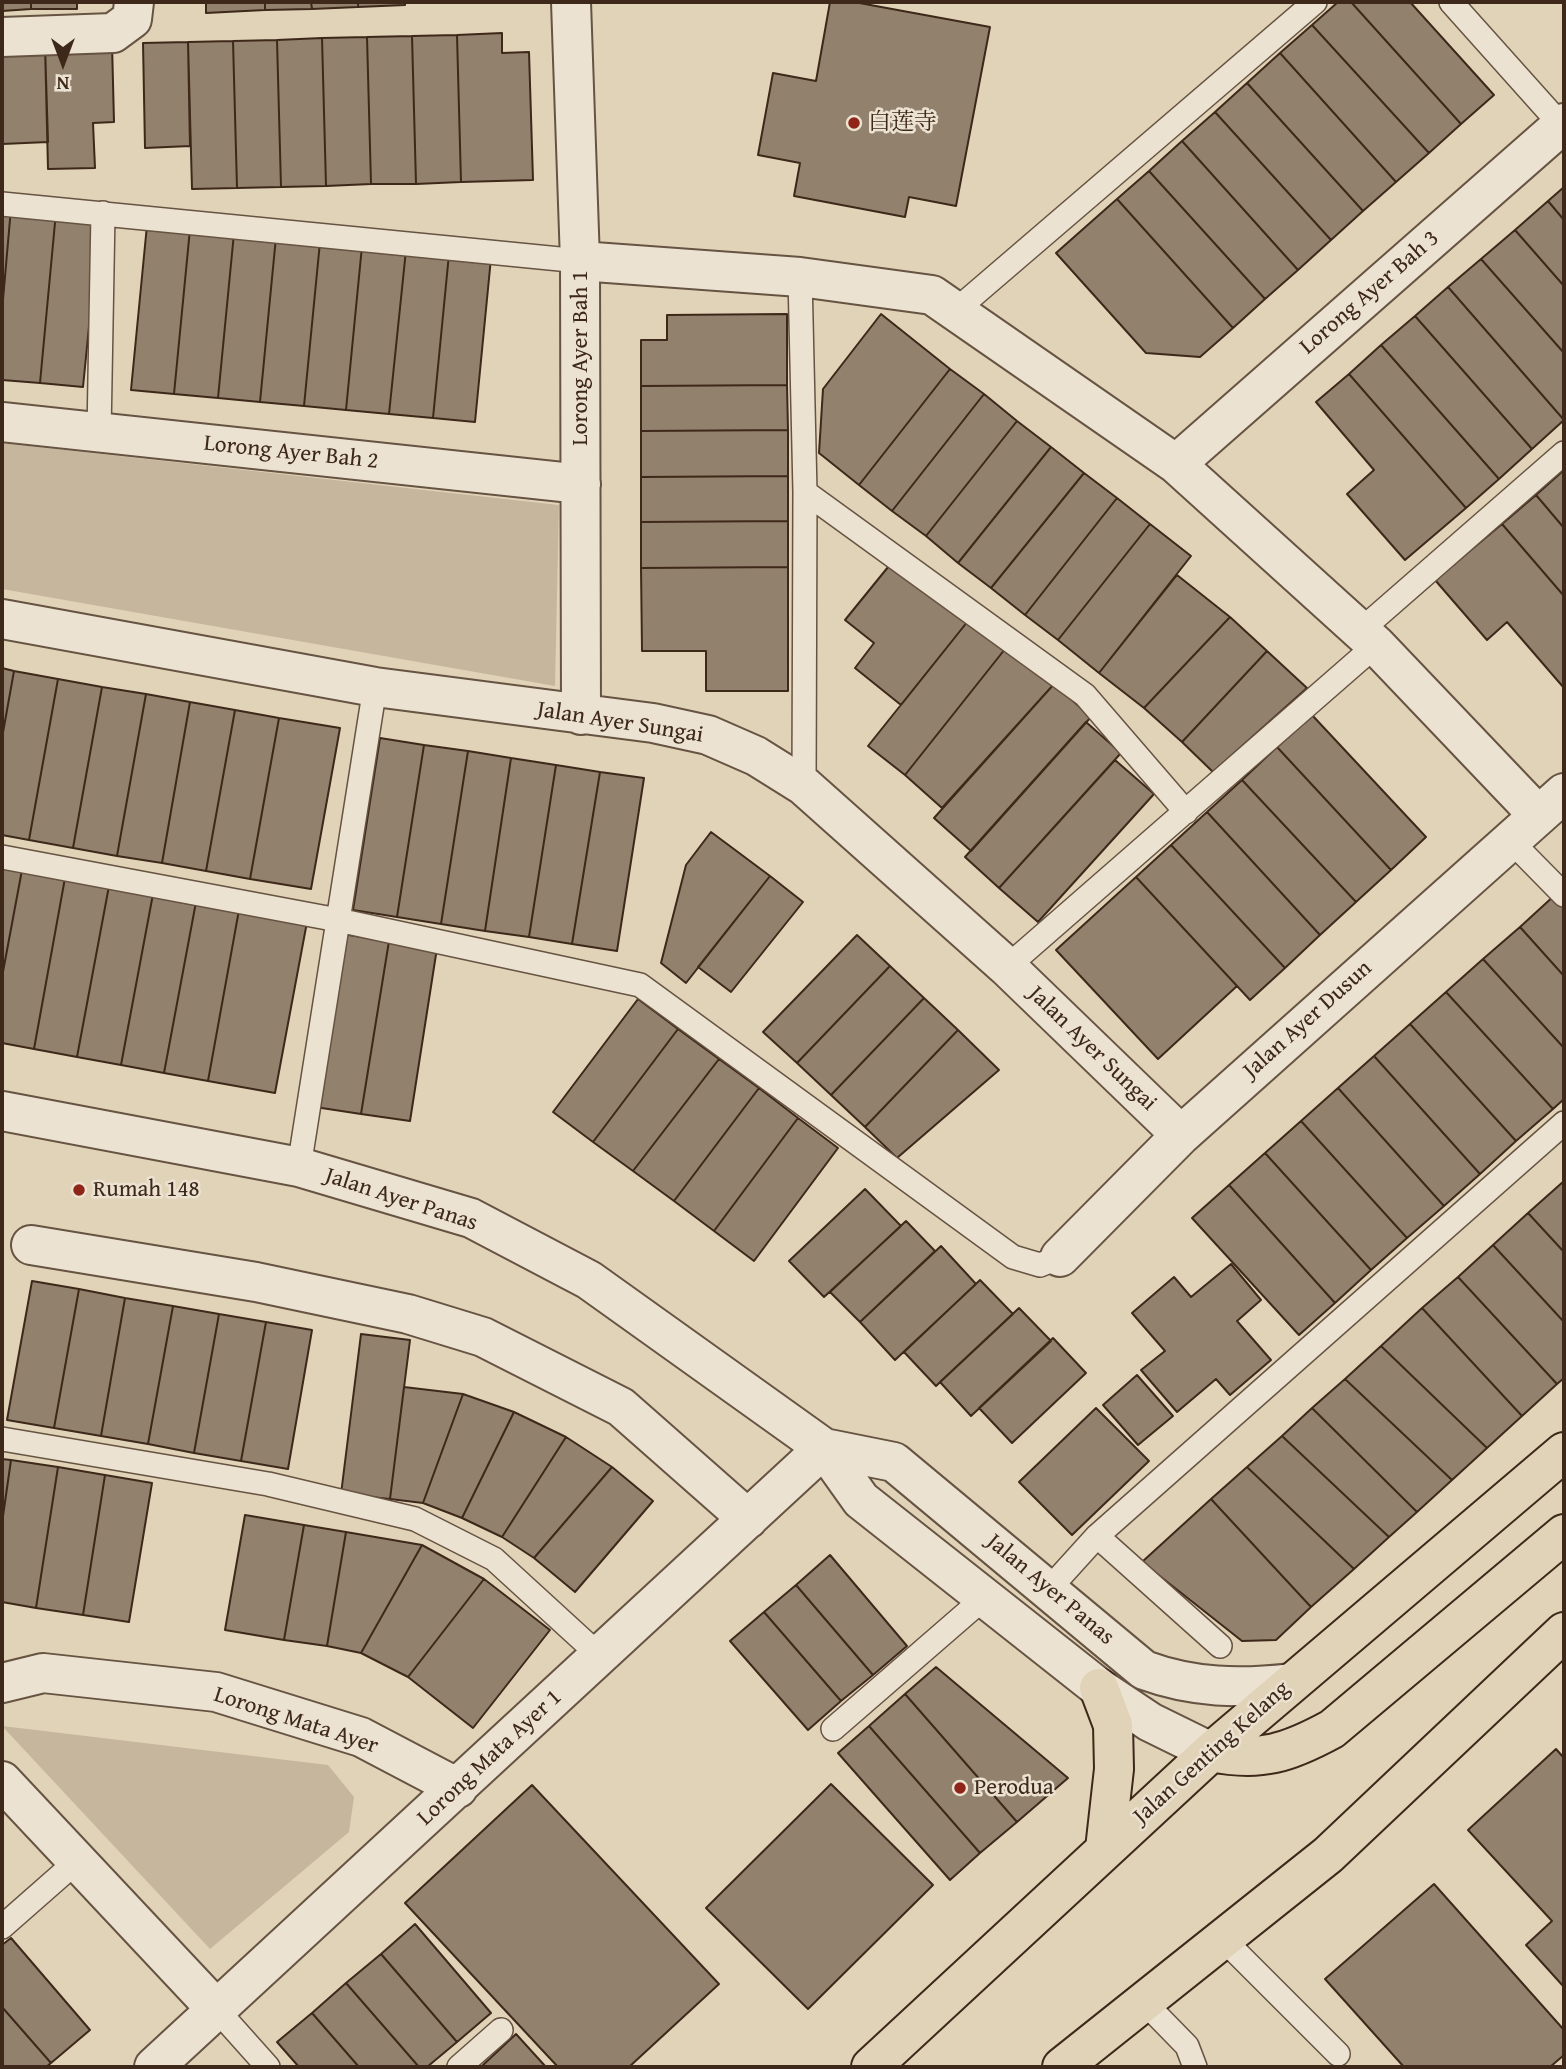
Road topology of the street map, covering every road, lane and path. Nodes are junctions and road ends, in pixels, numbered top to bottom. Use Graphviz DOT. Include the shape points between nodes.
graph roads {
  1 [pos="134,2"];
  2 [pos="571,2"];
  3 [pos="1315,2"];
  4 [pos="1451,2"];
  5 [pos="2,37"];
  6 [pos="1563,124"];
  7 [pos="2,204"];
  8 [pos="103,213"];
  9 [pos="580,261"];
  10 [pos="800,277"];
  11 [pos="955,311"];
  12 [pos="2,422"];
  13 [pos="99,433"];
  14 [pos="1564,453"];
  15 [pos="1176,464"];
  16 [pos="581,484"];
  17 [pos="805,492"];
  18 [pos="2,619"];
  19 [pos="1368,638"];
  20 [pos="375,687"];
  21 [pos="581,715"];
  22 [pos="804,786"];
  23 [pos="1551,804"];
  24 [pos="1186,812"];
  25 [pos="1510,840"];
  26 [pos="2,857"];
  27 [pos="1564,895"];
  28 [pos="338,920"];
  29 [pos="1007,967"];
  30 [pos="2,1111"];
  31 [pos="1564,1123"];
  32 [pos="1181,1135"];
  33 [pos="299,1167"];
  34 [pos="31,1245"];
  35 [pos="1060,1257"];
  36 [pos="2,1439"];
  37 [pos="824,1448"];
  38 [pos="1564,1452"];
  39 [pos="748,1519"];
  40 [pos="1564,1534"];
  41 [pos="1097,1536"];
  42 [pos="1049,1589"];
  43 [pos="984,1598"];
  44 [pos="1564,1632"];
  45 [pos="1220,1646"];
  46 [pos="600,1656"];
  47 [pos="2,1683"];
  48 [pos="1291,1683"];
  49 [pos="1099,1688"];
  50 [pos="833,1729"];
  51 [pos="1211,1752"];
  52 [pos="2,1782"];
  53 [pos="458,1788"];
  54 [pos="1105,1849"];
  55 [pos="76,1862"];
  56 [pos="2,1927"];
  57 [pos="1223,1939"];
  58 [pos="1144,2003"];
  59 [pos="218,2011"];
  60 [pos="501,2030"];
  61 [pos="1338,2054"];
  62 [pos="154,2067"];
  63 [pos="268,2067"];
  64 [pos="459,2067"];
  65 [pos="871,2067"];
  66 [pos="1062,2067"];
  67 [pos="1195,2067"];
  1 -- 5 [label="street" via="132,19 113,33"];
  2 -- 9 [label="street, Lorong Ayer Bah 1"];
  3 -- 11 [label="lane"];
  4 -- 6 [label="lane"];
  6 -- 15 [label="street, Lorong Ayer Bah 3"];
  7 -- 8 [label="lane"];
  8 -- 9 [label="lane"];
  8 -- 13 [label="lane"];
  9 -- 10 [label="street"];
  9 -- 16 [label="street, Lorong Ayer Bah 1"];
  10 -- 11 [label="street" via="932,295"];
  10 -- 17 [label="lane"];
  11 -- 15 [label="street"];
  12 -- 13 [label="street, Lorong Ayer Bah 2"];
  13 -- 16 [label="street, Lorong Ayer Bah 2"];
  14 -- 19 [label="lane"];
  15 -- 19 [label="street"];
  16 -- 21 [label="street, Lorong Ayer Bah 1"];
  17 -- 22 [label="lane"];
  17 -- 24 [label="lane" via="1085,695"];
  18 -- 20 [label="street, Jalan Ayer Sungai"];
  19 -- 23 [label="street"];
  19 -- 24 [label="lane"];
  20 -- 21 [label="street, Jalan Ayer Sungai"];
  20 -- 28 [label="lane"];
  21 -- 22 [label="street, Jalan Ayer Sungai" via="708,735 756,756"];
  22 -- 29 [label="street, Jalan Ayer Sungai"];
  23 -- 25 [label="street, Jalan Ayer Dusun"];
  24 -- 29 [label="lane"];
  25 -- 27 [label="lane"];
  25 -- 32 [label="street, Jalan Ayer Dusun"];
  26 -- 28 [label="lane"];
  28 -- 33 [label="lane"];
  28 -- 35 [label="lane" via="640,985 1013,1258 1040,1265"];
  29 -- 32 [label="street, Jalan Ayer Sungai"];
  30 -- 33 [label="street, Jalan Ayer Panas"];
  31 -- 41 [label="lane"];
  32 -- 35 [label="street, Jalan Ayer Dusun"];
  33 -- 37 [label="street, Jalan Ayer Panas" via="471,1218 589,1280"];
  34 -- 39 [label="street" via="256,1282 408,1314 482,1336 621,1407"];
  36 -- 46 [label="lane" via="268,1484 415,1519 494,1559"];
  37 -- 39 [label="street, Lorong Mata Ayer 1"];
  37 -- 42 [label="street, Jalan Ayer Panas" via="894,1462"];
  37 -- 43 [label="street, Jalan Ayer Panas" via="861,1500"];
  38 -- 48 [label="main road, Jalan Genting Kelang"];
  39 -- 46 [label="street, Lorong Mata Ayer 1"];
  40 -- 51 [label="main road" via="1332,1729 1299,1747 1259,1757"];
  41 -- 42 [label="lane"];
  41 -- 45 [label="lane"];
  42 -- 48 [label="street, Jalan Ayer Panas" via="1144,1670 1212,1686"];
  43 -- 49 [label="street, Jalan Ayer Panas"];
  43 -- 50 [label="lane"];
  44 -- 57 [label="main road" via="1361,1826"];
  46 -- 53 [label="street, Lorong Mata Ayer 1"];
  47 -- 53 [label="street, Lorong Mata Ayer" via="43,1673 216,1692 360,1737"];
  48 -- 51 [label="main road, Jalan Genting Kelang"];
  49 -- 51 [label="street, Jalan Ayer Panas" via="1150,1722"];
  49 -- 54 [label="main road" via="1113,1725 1114,1769"];
  51 -- 54 [label="main road, Jalan Genting Kelang"];
  52 -- 55 [label="street"];
  53 -- 59 [label="street, Lorong Mata Ayer 1"];
  54 -- 65 [label="main road, Jalan Genting Kelang"];
  55 -- 56 [label="lane"];
  55 -- 59 [label="street"];
  57 -- 58 [label="main road"];
  57 -- 61 [label="lane"];
  58 -- 66 [label="main road"];
  58 -- 67 [label="lane" via="1187,2046"];
  59 -- 62 [label="street, Lorong Mata Ayer 1"];
  59 -- 63 [label="lane"];
  60 -- 64 [label="lane"];
}
